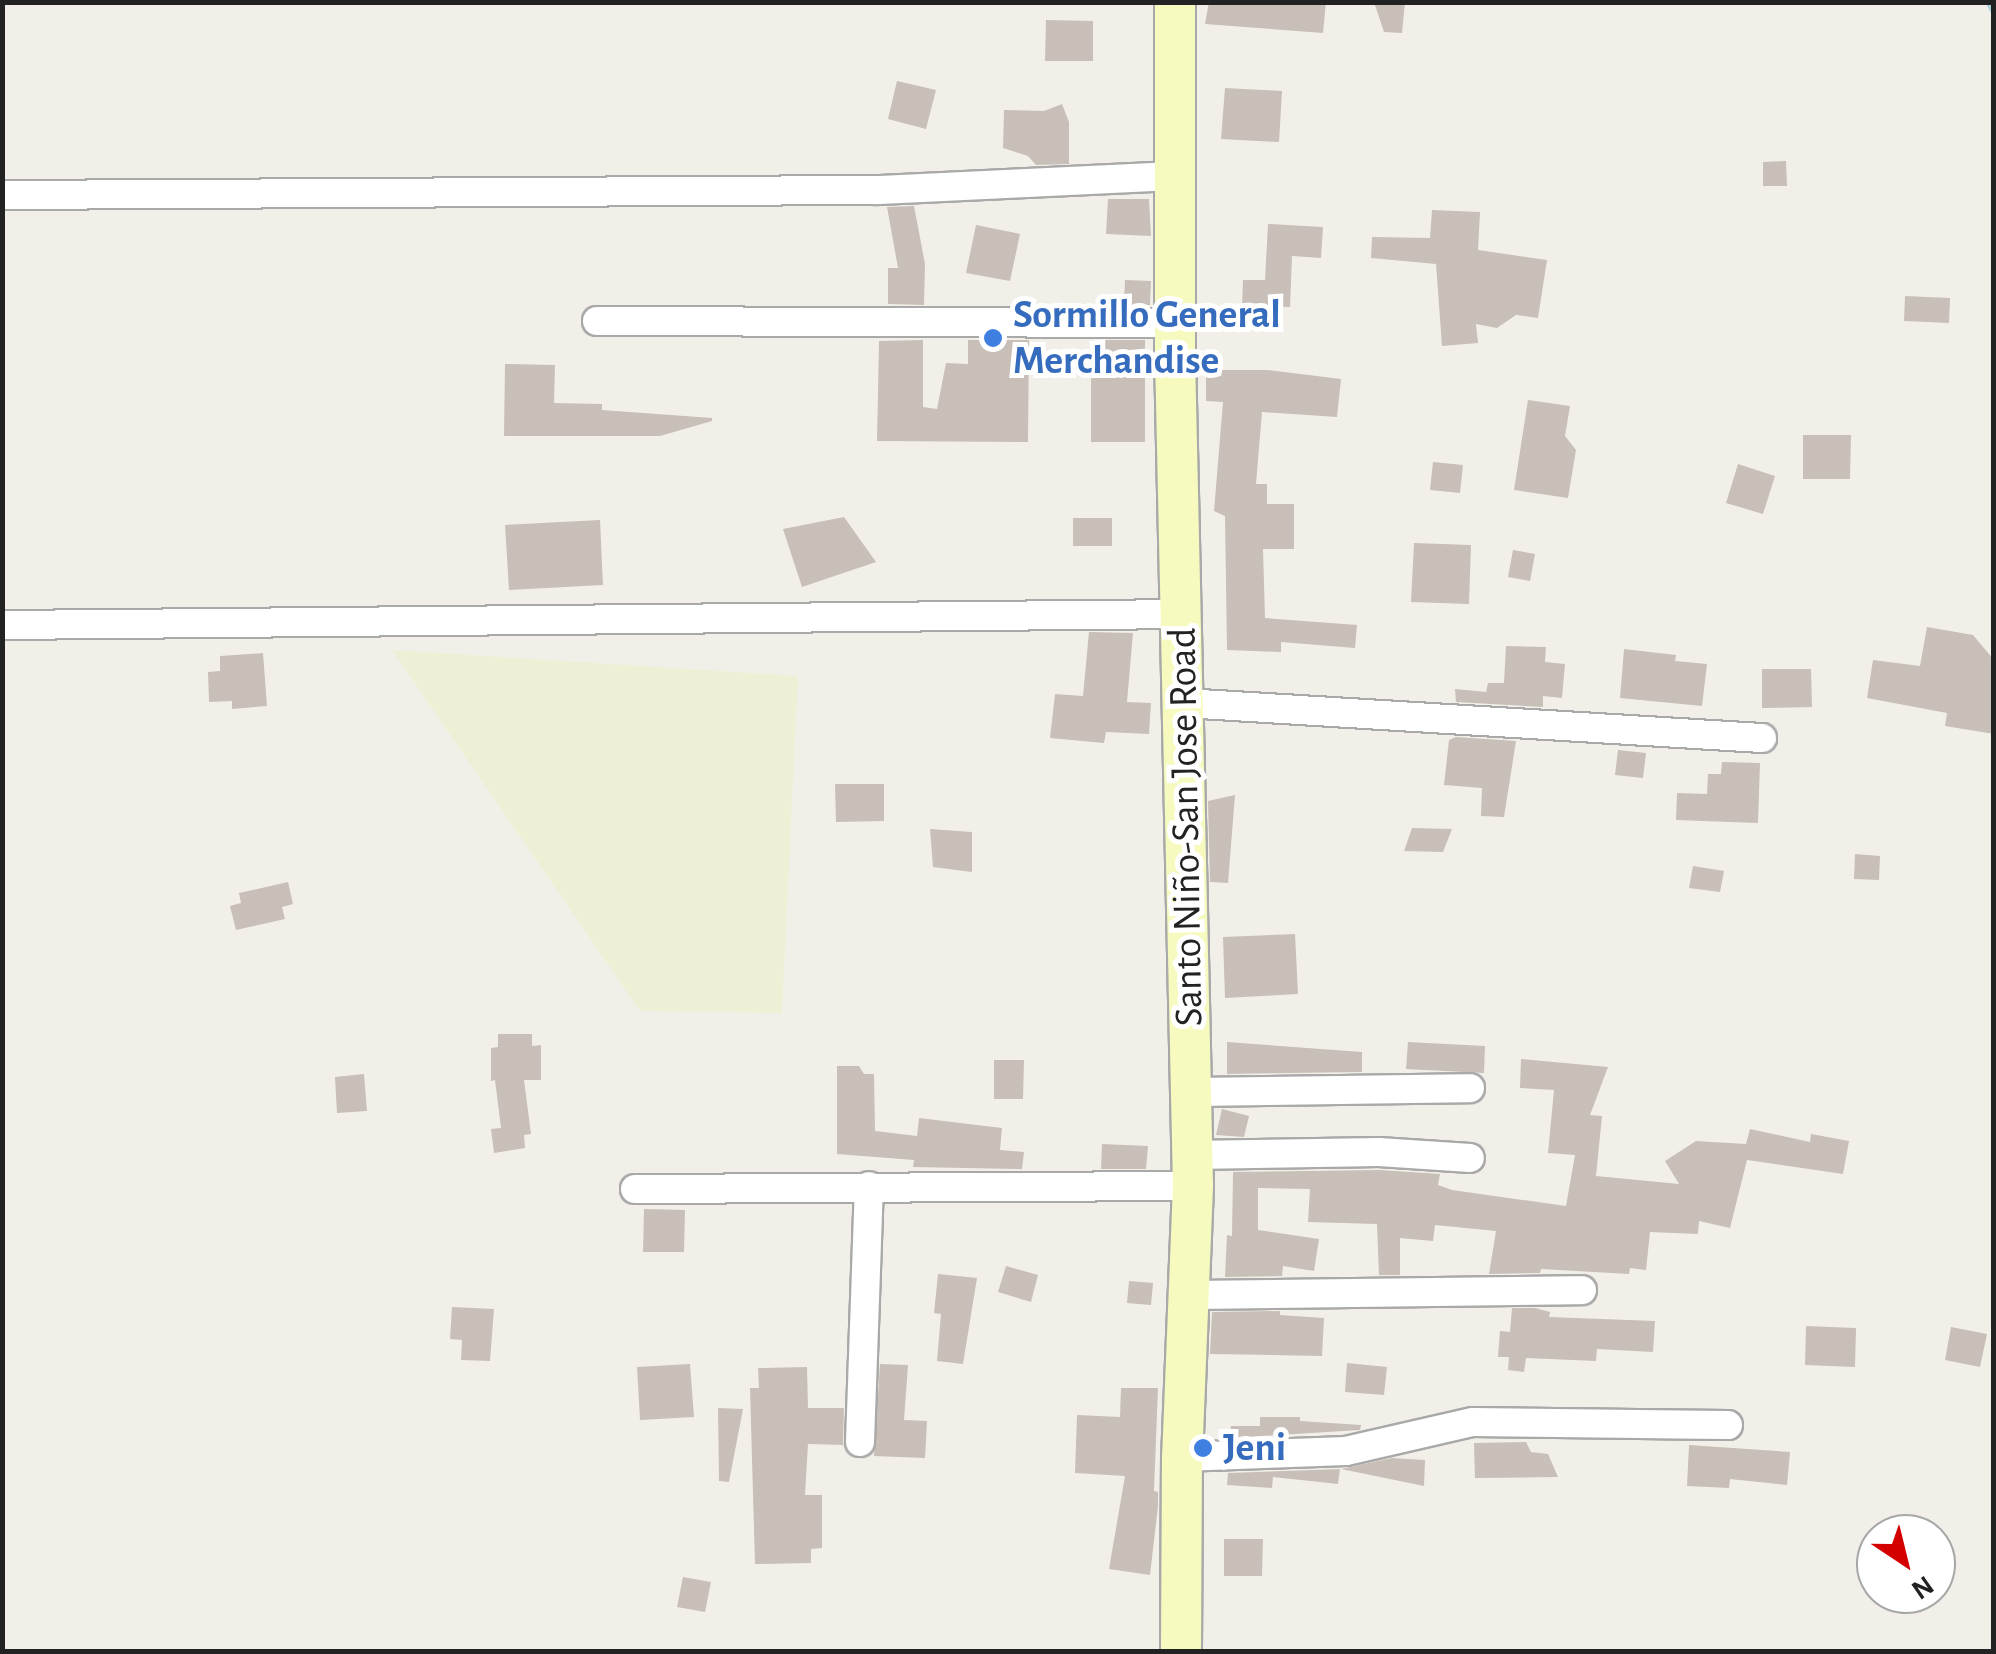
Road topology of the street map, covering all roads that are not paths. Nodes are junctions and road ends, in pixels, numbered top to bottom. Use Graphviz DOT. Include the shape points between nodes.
graph roads {
  1 [pos="1175,2"];
  2 [pos="1176,176"];
  3 [pos="2,195"];
  4 [pos="597,321"];
  5 [pos="1177,323"];
  6 [pos="1183,614"];
  7 [pos="2,625"];
  8 [pos="1184,703"];
  9 [pos="1762,738"];
  10 [pos="1470,1088"];
  11 [pos="1190,1092"];
  12 [pos="1470,1158"];
  13 [pos="1193,1171"];
  14 [pos="869,1186"];
  15 [pos="635,1190"];
  16 [pos="1582,1290"];
  17 [pos="1187,1295"];
  18 [pos="1728,1424"];
  19 [pos="860,1442"];
  20 [pos="1182,1457"];
  21 [pos="1182,1652"];
  1 -- 2 [label="main road, Santo Niño-San Jose Road"];
  2 -- 3 [label="street" via="878,190"];
  2 -- 5 [label="main road, Santo Niño-San Jose Road"];
  4 -- 5 [label="street"];
  5 -- 6 [label="main road, Santo Niño-San Jose Road"];
  6 -- 7 [label="street"];
  6 -- 8 [label="main road, Santo Niño-San Jose Road"];
  8 -- 9 [label="street"];
  8 -- 11 [label="main road, Santo Niño-San Jose Road"];
  10 -- 11 [label="street"];
  11 -- 13 [label="main road, Santo Niño-San Jose Road"];
  12 -- 13 [label="street" via="1379,1152"];
  13 -- 14 [label="street"];
  13 -- 17 [label="main road, Santo Niño-San Jose Road"];
  14 -- 15 [label="street"];
  14 -- 19 [label="street"];
  16 -- 17 [label="street"];
  17 -- 20 [label="main road, Santo Niño-San Jose Road"];
  18 -- 20 [label="street" via="1473,1422 1346,1451"];
  20 -- 21 [label="main road, Santo Niño-San Jose Road"];
}
